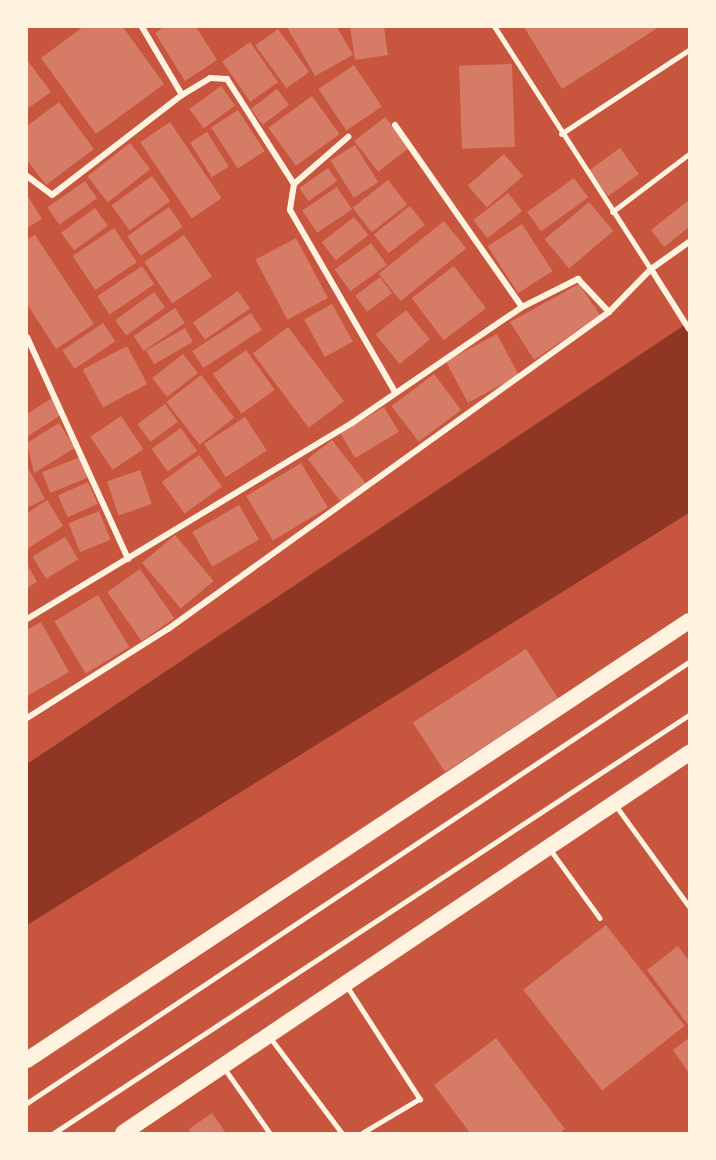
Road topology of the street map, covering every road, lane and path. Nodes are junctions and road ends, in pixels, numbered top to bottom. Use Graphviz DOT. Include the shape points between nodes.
graph roads {
  1 [pos="142,27"];
  2 [pos="495,27"];
  3 [pos="689,50"];
  4 [pos="182,94"];
  5 [pos="395,125"];
  6 [pos="561,134"];
  7 [pos="348,137"];
  8 [pos="689,154"];
  9 [pos="27,176"];
  10 [pos="294,184"];
  11 [pos="612,212"];
  12 [pos="689,242"];
  13 [pos="651,269"];
  14 [pos="522,307"];
  15 [pos="609,312"];
  16 [pos="689,329"];
  17 [pos="27,338"];
  18 [pos="394,390"];
  19 [pos="128,559"];
  20 [pos="27,619"];
  21 [pos="689,621"];
  22 [pos="689,663"];
  23 [pos="689,715"];
  24 [pos="27,718"];
  25 [pos="689,753"];
  26 [pos="614,802"];
  27 [pos="548,847"];
  28 [pos="689,906"];
  29 [pos="600,918"];
  30 [pos="345,984"];
  31 [pos="268,1035"];
  32 [pos="27,1060"];
  33 [pos="223,1065"];
  34 [pos="27,1103"];
  35 [pos="54,1133"];
  36 [pos="123,1133"];
  37 [pos="270,1133"];
  38 [pos="342,1133"];
  39 [pos="363,1133"];
  1 -- 4 [label="street"];
  2 -- 6 [label="lane"];
  3 -- 6 [label="lane"];
  4 -- 9 [label="street" via="52,195"];
  4 -- 10 [label="street" via="210,78 227,79"];
  5 -- 14 [label="street"];
  6 -- 11 [label="lane"];
  7 -- 10 [label="street"];
  8 -- 11 [label="lane"];
  10 -- 18 [label="street" via="290,210"];
  11 -- 13 [label="lane"];
  12 -- 13 [label="street"];
  13 -- 15 [label="street"];
  13 -- 16 [label="street"];
  14 -- 15 [label="street" via="578,279"];
  14 -- 18 [label="street"];
  15 -- 24 [label="street" via="168,629"];
  17 -- 19 [label="street"];
  18 -- 19 [label="street" via="352,423"];
  19 -- 20 [label="street"];
  21 -- 32 [label="highway"];
  22 -- 34 [label="lane"];
  23 -- 35 [label="lane"];
  25 -- 26 [label="highway"];
  26 -- 27 [label="highway"];
  26 -- 28 [label="lane"];
  27 -- 29 [label="lane"];
  27 -- 30 [label="highway"];
  30 -- 31 [label="highway"];
  30 -- 39 [label="lane" via="420,1099"];
  31 -- 33 [label="highway"];
  31 -- 38 [label="lane"];
  33 -- 36 [label="highway"];
  33 -- 37 [label="lane"];
}
